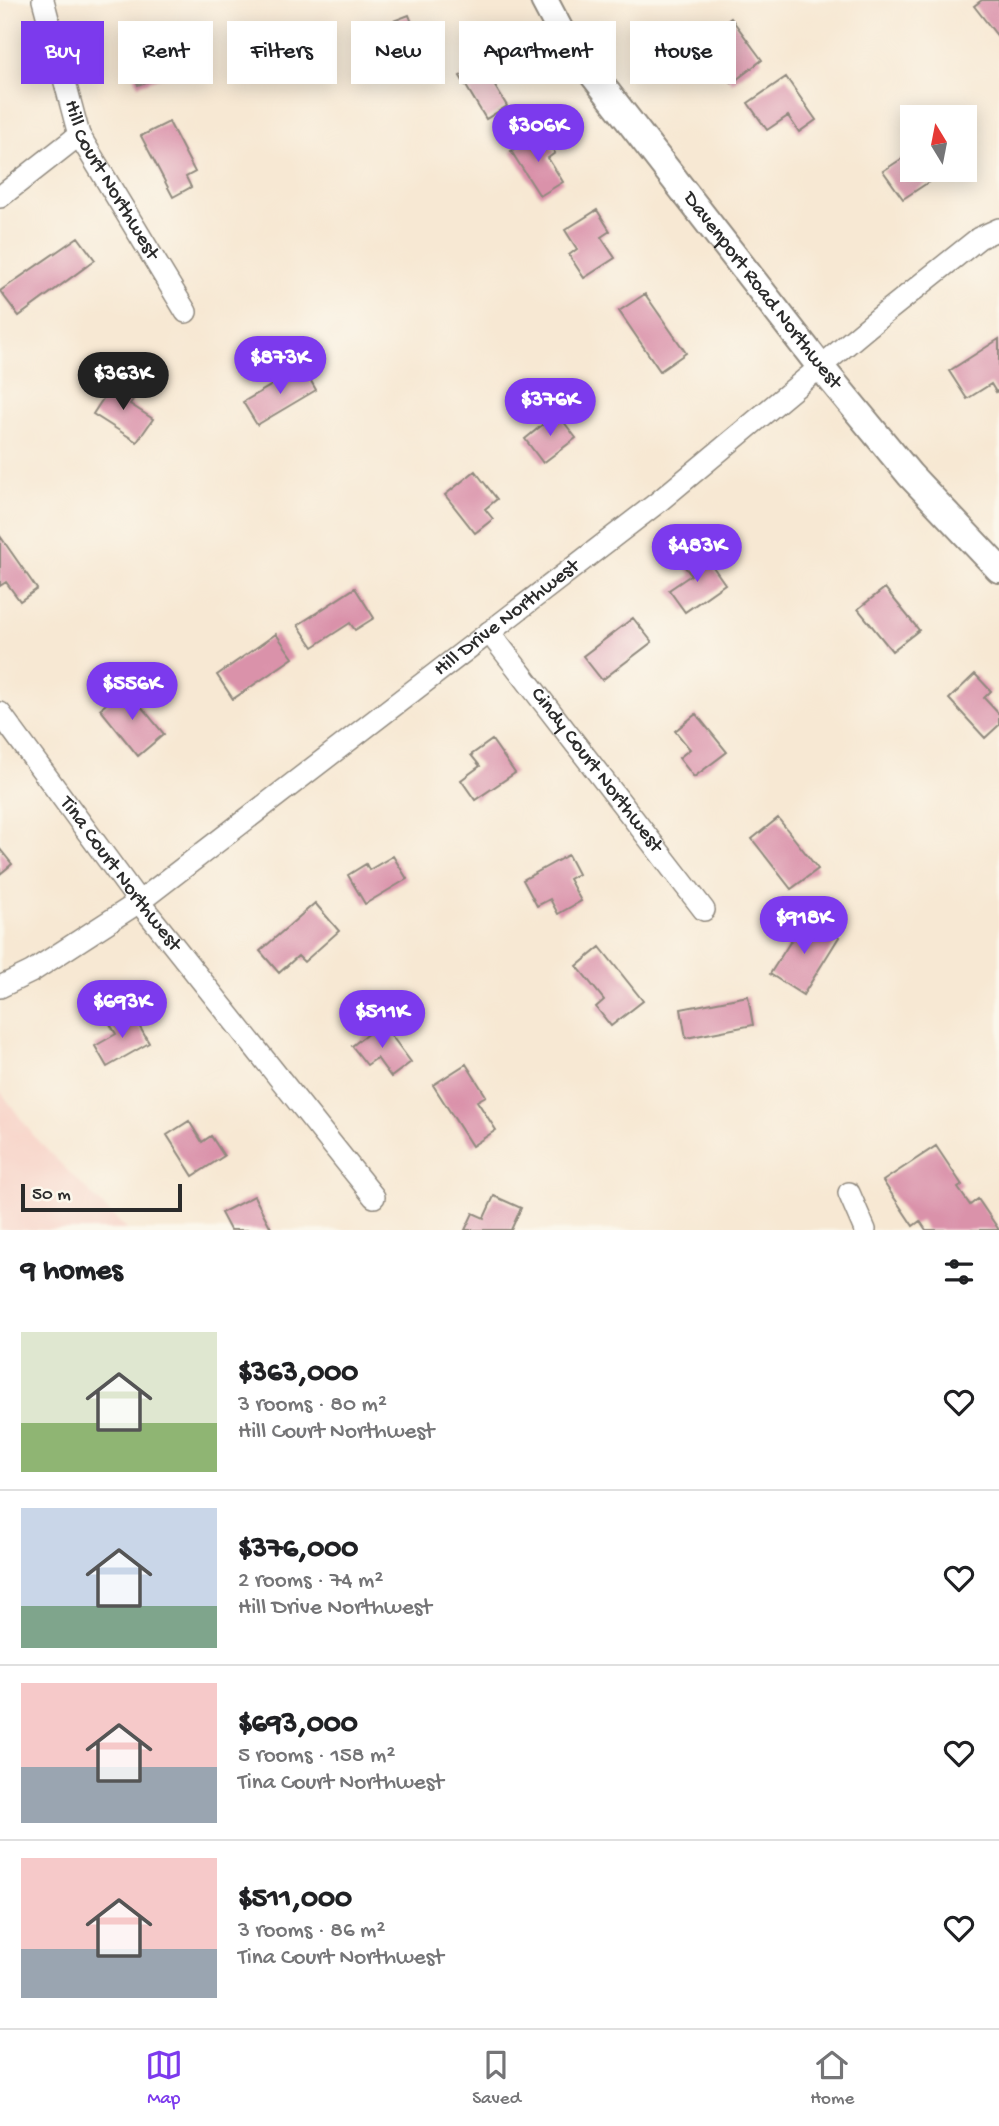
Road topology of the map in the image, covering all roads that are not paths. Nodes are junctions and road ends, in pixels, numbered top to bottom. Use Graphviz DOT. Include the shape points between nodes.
graph roads {
  1 [pos="43,0"];
  2 [pos="544,0"];
  3 [pos="79,135"];
  4 [pos="0,197"];
  5 [pos="999,229"];
  6 [pos="186,312"];
  7 [pos="819,366"];
  8 [pos="999,569"];
  9 [pos="489,632"];
  10 [pos="0,713"];
  11 [pos="139,902"];
  12 [pos="704,910"];
  13 [pos="0,987"];
  14 [pos="849,1193"];
  15 [pos="374,1196"];
  16 [pos="865,1230"];
  1 -- 3 [label="street, Hill Court Northwest"];
  2 -- 7 [label="street, Davenport Road Northwest" via="563,36"];
  3 -- 4 [label="street"];
  3 -- 6 [label="street, Hill Court Northwest"];
  5 -- 7 [label="street, Hill Drive Northwest" via="979,238"];
  7 -- 8 [label="street, Davenport Road Northwest" via="910,475"];
  7 -- 9 [label="street, Hill Drive Northwest" via="657,503"];
  9 -- 11 [label="street, Hill Drive Northwest"];
  9 -- 12 [label="street, Cindy Court Northwest"];
  10 -- 11 [label="street, Tina Court Northwest"];
  11 -- 13 [label="street, Hill Drive Northwest"];
  11 -- 15 [label="street, Tina Court Northwest"];
  14 -- 16 [label="street"];
}
